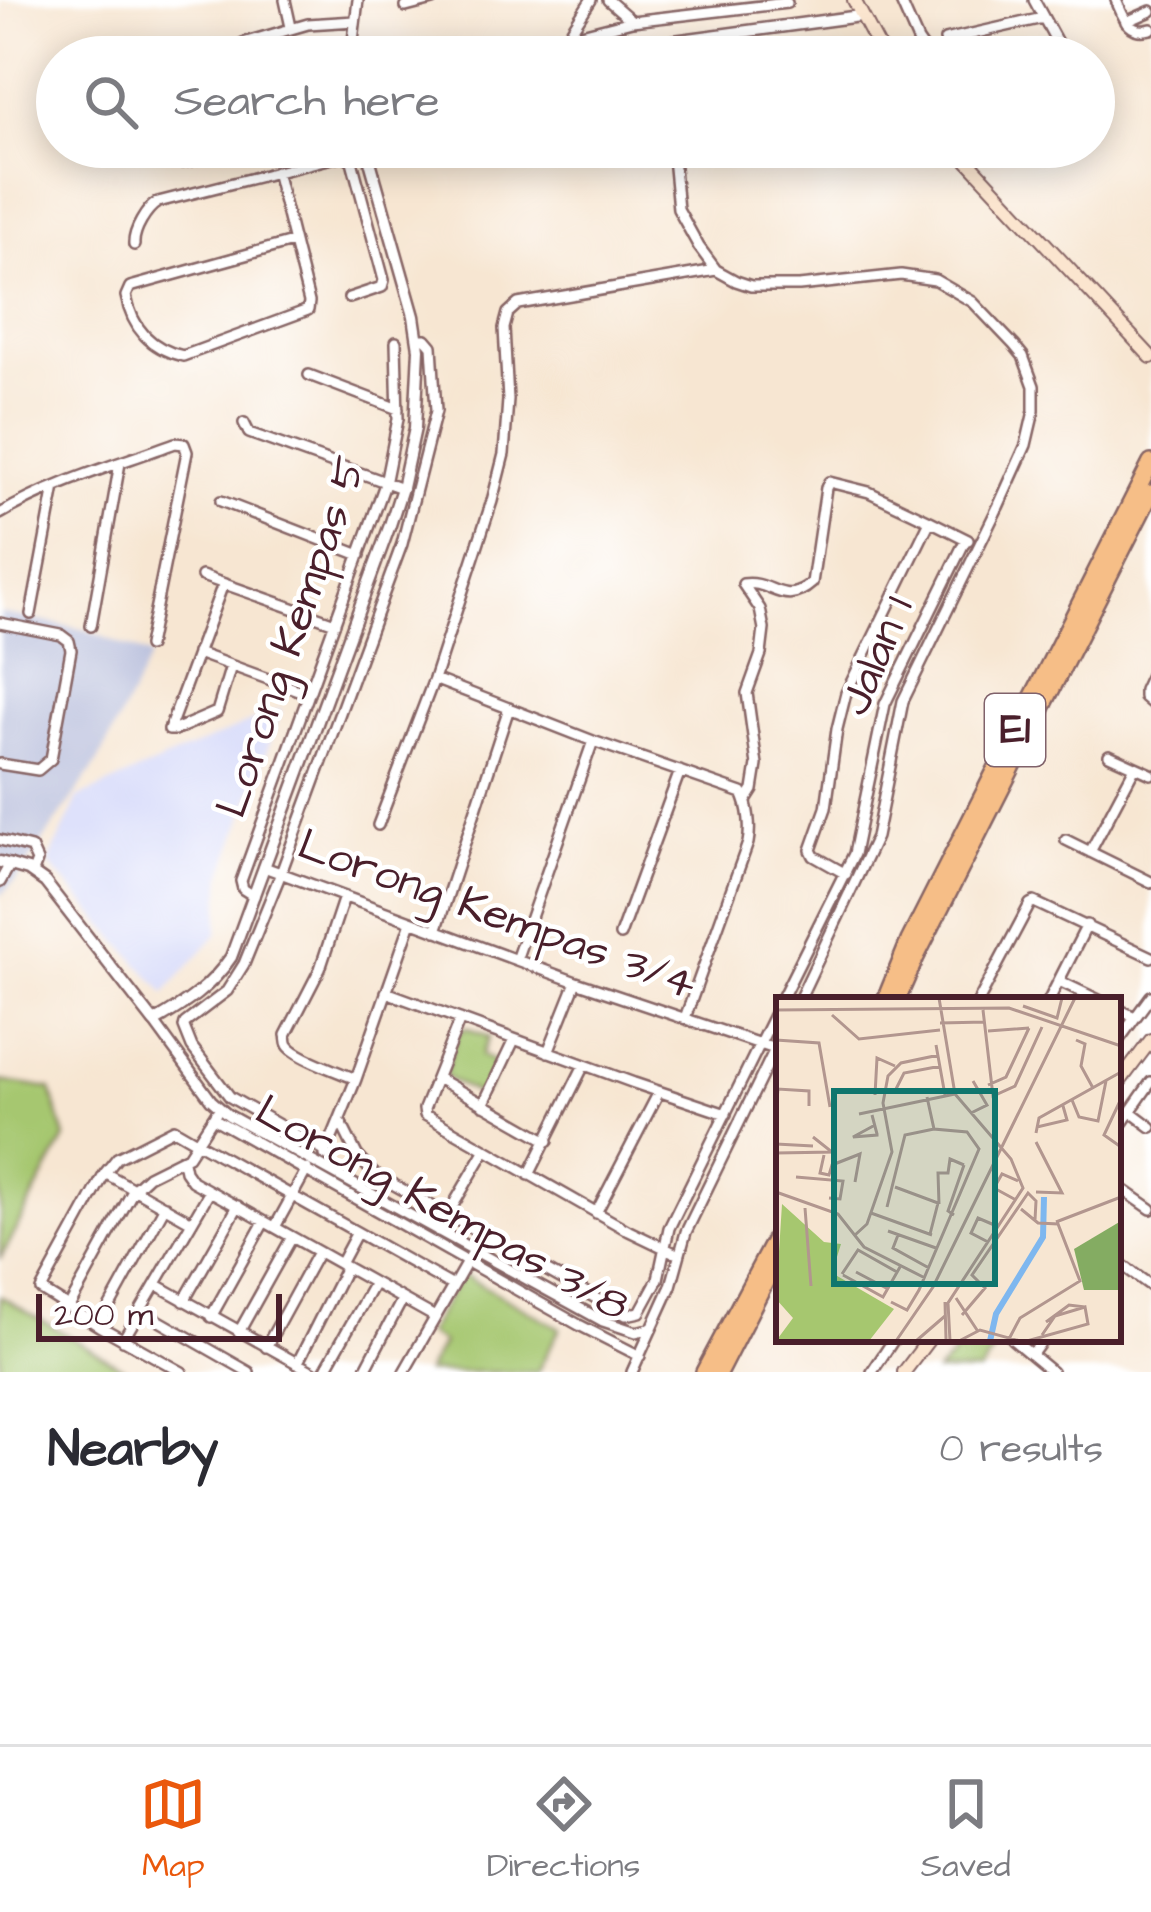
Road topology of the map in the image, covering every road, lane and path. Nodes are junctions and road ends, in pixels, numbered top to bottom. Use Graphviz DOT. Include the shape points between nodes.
graph roads {
  1 [pos="285,0"];
  2 [pos="358,0"];
  3 [pos="433,0"];
  4 [pos="591,0"];
  5 [pos="608,0"];
  6 [pos="854,0"];
  7 [pos="900,0"];
  8 [pos="1034,0"];
  9 [pos="1116,0"];
  10 [pos="1132,0"];
  11 [pos="787,2"];
  12 [pos="406,7"];
  13 [pos="1146,14"];
  14 [pos="860,16"];
  15 [pos="1043,18"];
  16 [pos="355,21"];
  17 [pos="632,21"];
  18 [pos="1126,22"];
  19 [pos="791,26"];
  20 [pos="290,27"];
  21 [pos="1151,29"];
  22 [pos="264,36"];
  23 [pos="353,36"];
  24 [pos="569,36"];
  25 [pos="572,36"];
  26 [pos="712,36"];
  27 [pos="872,36"];
  28 [pos="916,36"];
  29 [pos="963,36"];
  30 [pos="1053,36"];
  31 [pos="288,168"];
  32 [pos="354,168"];
  33 [pos="372,168"];
  34 [pos="674,168"];
  35 [pos="975,168"];
  36 [pos="276,171"];
  37 [pos="380,197"];
  38 [pos="363,201"];
  39 [pos="292,242"];
  40 [pos="134,245"];
  41 [pos="716,270"];
  42 [pos="349,298"];
  43 [pos="418,339"];
  44 [pos="396,342"];
  45 [pos="1151,357"];
  46 [pos="309,375"];
  47 [pos="398,409"];
  48 [pos="244,423"];
  49 [pos="120,463"];
  50 [pos="1151,463"];
  51 [pos="385,484"];
  52 [pos="55,487"];
  53 [pos="402,488"];
  54 [pos="1151,493"];
  55 [pos="221,501"];
  56 [pos="0,514"];
  57 [pos="930,521"];
  58 [pos="966,539"];
  59 [pos="978,545"];
  60 [pos="360,555"];
  61 [pos="202,577"];
  62 [pos="223,584"];
  63 [pos="31,614"];
  64 [pos="0,622"];
  65 [pos="335,623"];
  66 [pos="91,626"];
  67 [pos="148,646"];
  68 [pos="196,653"];
  69 [pos="231,666"];
  70 [pos="1151,675"];
  71 [pos="434,679"];
  72 [pos="309,694"];
  73 [pos="1147,700"];
  74 [pos="509,708"];
  75 [pos="593,740"];
  76 [pos="1109,754"];
  77 [pos="0,764"];
  78 [pos="1135,766"];
  79 [pos="680,771"];
  80 [pos="1151,774"];
  81 [pos="746,801"];
  82 [pos="378,825"];
  83 [pos="0,840"];
  84 [pos="1066,840"];
  85 [pos="1090,852"];
  86 [pos="5,863"];
  87 [pos="264,867"];
  88 [pos="33,872"];
  89 [pos="281,873"];
  90 [pos="844,873"];
  91 [pos="856,879"];
  92 [pos="1150,879"];
  93 [pos="0,882"];
  94 [pos="254,896"];
  95 [pos="344,897"];
  96 [pos="411,922"];
  97 [pos="1087,925"];
  98 [pos="436,931"];
  99 [pos="620,935"];
  100 [pos="1151,957"];
  101 [pos="516,959"];
  102 [pos="1059,981"];
  103 [pos="576,982"];
  104 [pos="386,992"];
  105 [pos="1151,996"];
  106 [pos="782,997"];
  107 [pos="800,997"];
  108 [pos="886,997"];
  109 [pos="898,997"];
  110 [pos="981,997"];
  111 [pos="1051,997"];
  112 [pos="1093,997"];
  113 [pos="776,1010"];
  114 [pos="1121,1010"];
  115 [pos="1135,1017"];
  116 [pos="685,1018"];
  117 [pos="460,1019"];
  118 [pos="154,1022"];
  119 [pos="1121,1037"];
  120 [pos="514,1040"];
  121 [pos="1151,1040"];
  122 [pos="760,1044"];
  123 [pos="776,1045"];
  124 [pos="776,1047"];
  125 [pos="548,1052"];
  126 [pos="584,1065"];
  127 [pos="436,1078"];
  128 [pos="356,1079"];
  129 [pos="1121,1080"];
  130 [pos="1151,1082"];
  131 [pos="659,1092"];
  132 [pos="482,1105"];
  133 [pos="1131,1112"];
  134 [pos="215,1113"];
  135 [pos="726,1114"];
  136 [pos="340,1120"];
  137 [pos="1121,1125"];
  138 [pos="1151,1127"];
  139 [pos="548,1141"];
  140 [pos="198,1143"];
  141 [pos="484,1151"];
  142 [pos="326,1152"];
  143 [pos="179,1163"];
  144 [pos="313,1167"];
  145 [pos="105,1173"];
  146 [pos="529,1175"];
  147 [pos="1121,1188"];
  148 [pos="134,1189"];
  149 [pos="210,1191"];
  150 [pos="292,1197"];
  151 [pos="165,1206"];
  152 [pos="238,1207"];
  153 [pos="1151,1209"];
  154 [pos="596,1213"];
  155 [pos="448,1214"];
  156 [pos="192,1222"];
  157 [pos="269,1224"];
  158 [pos="438,1231"];
  159 [pos="356,1234"];
  160 [pos="292,1237"];
  161 [pos="776,1237"];
  162 [pos="664,1248"];
  163 [pos="318,1252"];
  164 [pos="471,1255"];
  165 [pos="679,1256"];
  166 [pos="776,1261"];
  167 [pos="1121,1264"];
  168 [pos="343,1266"];
  169 [pos="374,1283"];
  170 [pos="157,1285"];
  171 [pos="453,1286"];
  172 [pos="1151,1286"];
  173 [pos="402,1300"];
  174 [pos="184,1301"];
  175 [pos="69,1306"];
  176 [pos="142,1311"];
  177 [pos="211,1317"];
  178 [pos="435,1317"];
  179 [pos="99,1326"];
  180 [pos="652,1328"];
  181 [pos="239,1332"];
  182 [pos="124,1340"];
  183 [pos="892,1342"];
  184 [pos="927,1342"];
  185 [pos="1016,1342"];
  186 [pos="1041,1342"];
  187 [pos="266,1347"];
  188 [pos="1032,1354"];
  189 [pos="640,1356"];
  190 [pos="297,1364"];
  191 [pos="182,1372"];
  192 [pos="249,1372"];
  193 [pos="313,1372"];
  194 [pos="324,1372"];
  195 [pos="364,1372"];
  196 [pos="404,1372"];
  197 [pos="632,1372"];
  198 [pos="704,1372"];
  199 [pos="719,1372"];
  200 [pos="872,1372"];
  201 [pos="904,1372"];
  202 [pos="1052,1372"];
  1 -- 20 [label="street"];
  2 -- 16 [label="street"];
  3 -- 12 [label="street"];
  4 -- 24 [label="street"];
  5 -- 17 [label="street"];
  6 -- 14 [label="main road"];
  7 -- 28 [label="street"];
  8 -- 15 [label="street"];
  9 -- 18 [label="street"];
  10 -- 13 [label="street"];
  11 -- 17 [label="street"];
  11 -- 19 [label="street"];
  13 -- 18 [label="street"];
  14 -- 19 [label="street"];
  14 -- 27 [label="main road"];
  15 -- 29 [label="street"];
  15 -- 30 [label="street"];
  16 -- 20 [label="street"];
  16 -- 23 [label="street"];
  17 -- 25 [label="street"];
  18 -- 21 [label="street"];
  19 -- 26 [label="street"];
  20 -- 22 [label="street"];
  31 -- 36 [label="street"];
  32 -- 38 [label="street"];
  33 -- 37 [label="street"];
  34 -- 41 [label="street" via="678,209"];
  35 -- 45 [label="main road"];
  36 -- 39 [label="street"];
  36 -- 40 [label="street" via="154,203"];
  37 -- 38 [label="street"];
  37 -- 43 [label="street"];
  38 -- 42 [label="street" via="384,284"];
  39 -- 39 [label="street" via="305,313 183,356 134,325 126,290"];
  41 -- 59 [label="street" via="767,286 917,276 951,287 987,316 1023,356 1035,398 1026,445"];
  41 -- 71 [label="street" via="518,304 508,313 504,454"];
  43 -- 53 [label="street" via="418,401"];
  43 -- 89 [label="street" via="429,341 434,354 428,452"];
  44 -- 47 [label="street, Lorong Kempas 5"];
  46 -- 47 [label="street"];
  47 -- 51 [label="street, Lorong Kempas 5"];
  48 -- 51 [label="street" via="249,433"];
  49 -- 52 [label="street"];
  49 -- 66 [label="street"];
  49 -- 67 [label="street" via="175,443 187,452"];
  50 -- 108 [label="highway, E1"];
  51 -- 53 [label="street"];
  51 -- 60 [label="street, Lorong Kempas 5"];
  52 -- 56 [label="street"];
  52 -- 63 [label="street"];
  53 -- 87 [label="street"];
  54 -- 109 [label="highway, E1"];
  55 -- 60 [label="street"];
  57 -- 58 [label="street"];
  57 -- 81 [label="street" via="829,482 812,583 789,595 743,584 764,629 747,693 757,765"];
  57 -- 90 [label="street" via="846,693 837,729 811,850"];
  58 -- 59 [label="street"];
  58 -- 90 [label="street, Jalan 1" via="885,704 858,843"];
  59 -- 91 [label="street" via="903,700 876,837"];
  60 -- 65 [label="street, Lorong Kempas 5"];
  61 -- 62 [label="street"];
  62 -- 65 [label="street"];
  62 -- 68 [label="street"];
  64 -- 77 [label="street" via="61,634 71,650 51,759 29,771"];
  65 -- 72 [label="street, Lorong Kempas 5"];
  68 -- 69 [label="street"];
  68 -- 69 [label="street" via="172,731 217,712"];
  69 -- 72 [label="street"];
  70 -- 73 [label="street"];
  71 -- 74 [label="street"];
  71 -- 82 [label="street"];
  72 -- 94 [label="street, Lorong Kempas 5" via="241,880"];
  74 -- 75 [label="street"];
  74 -- 98 [label="street"];
  75 -- 79 [label="street"];
  75 -- 101 [label="street"];
  76 -- 78 [label="street"];
  78 -- 80 [label="street"];
  78 -- 85 [label="street"];
  79 -- 81 [label="street" via="737,790"];
  79 -- 99 [label="street"];
  81 -- 116 [label="street" via="748,843"];
  83 -- 88 [label="street" via="31,848"];
  84 -- 85 [label="street"];
  85 -- 92 [label="street"];
  86 -- 88 [label="street"];
  86 -- 93 [label="street"];
  87 -- 89 [label="street, Lorong Kempas 3/4"];
  87 -- 94 [label="street"];
  88 -- 118 [label="street"];
  89 -- 95 [label="street, Lorong Kempas 3/4"];
  89 -- 142 [label="street" via="238,974 184,1031 230,1097"];
  90 -- 91 [label="street"];
  90 -- 106 [label="street, Jalan 1"];
  91 -- 107 [label="street"];
  94 -- 118 [label="street" via="221,972"];
  95 -- 96 [label="street, Lorong Kempas 3/4"];
  95 -- 128 [label="street" via="286,1042"];
  96 -- 98 [label="street, Lorong Kempas 3/4"];
  96 -- 104 [label="street"];
  97 -- 100 [label="street"];
  97 -- 102 [label="street"];
  97 -- 110 [label="street" via="1030,904"];
  98 -- 101 [label="street, Lorong Kempas 3/4"];
  101 -- 103 [label="street, Lorong Kempas 3/4"];
  102 -- 111 [label="street"];
  102 -- 112 [label="street"];
  103 -- 116 [label="street, Lorong Kempas 3/4"];
  103 -- 125 [label="street"];
  104 -- 117 [label="street"];
  104 -- 128 [label="street"];
  105 -- 115 [label="street"];
  113 -- 122 [label="street, Jalan 1"];
  114 -- 115 [label="street"];
  115 -- 119 [label="street"];
  116 -- 122 [label="street, Lorong Kempas 3/4"];
  117 -- 120 [label="street"];
  117 -- 127 [label="street"];
  118 -- 134 [label="street"];
  120 -- 125 [label="street"];
  120 -- 132 [label="street"];
  121 -- 129 [label="main road"];
  122 -- 123 [label="street, Lorong Kempas 3/4"];
  122 -- 135 [label="street, Jalan 1"];
  124 -- 165 [label="street"];
  125 -- 126 [label="street"];
  126 -- 131 [label="street"];
  126 -- 139 [label="street"];
  127 -- 132 [label="street"];
  127 -- 141 [label="street" via="424,1113"];
  128 -- 136 [label="street"];
  130 -- 133 [label="street"];
  131 -- 135 [label="street"];
  131 -- 154 [label="street"];
  132 -- 139 [label="street"];
  133 -- 137 [label="street"];
  133 -- 138 [label="street"];
  134 -- 140 [label="street"];
  134 -- 144 [label="street"];
  135 -- 162 [label="street, Jalan 1"];
  136 -- 142 [label="street"];
  136 -- 155 [label="street" via="363,1165"];
  139 -- 146 [label="street"];
  140 -- 143 [label="street"];
  140 -- 145 [label="street" via="168,1131"];
  140 -- 150 [label="street"];
  141 -- 146 [label="street"];
  141 -- 155 [label="street"];
  142 -- 144 [label="street"];
  143 -- 148 [label="street"];
  143 -- 149 [label="street"];
  144 -- 150 [label="street"];
  144 -- 158 [label="street"];
  144 -- 164 [label="street, Lorong Kempas 3/8"];
  145 -- 148 [label="street"];
  145 -- 175 [label="street" via="42,1285"];
  146 -- 154 [label="street"];
  147 -- 153 [label="street"];
  148 -- 151 [label="street"];
  148 -- 175 [label="street"];
  149 -- 152 [label="street"];
  149 -- 156 [label="street"];
  150 -- 157 [label="street"];
  150 -- 159 [label="street"];
  151 -- 156 [label="street"];
  151 -- 179 [label="street"];
  152 -- 157 [label="street"];
  152 -- 174 [label="street"];
  154 -- 162 [label="street"];
  155 -- 158 [label="street"];
  155 -- 162 [label="street, Jalan 1" via="631,1315 655,1287"];
  156 -- 170 [label="street"];
  157 -- 160 [label="street"];
  157 -- 177 [label="street"];
  158 -- 164 [label="street"];
  159 -- 168 [label="street"];
  159 -- 171 [label="street"];
  160 -- 163 [label="street"];
  160 -- 181 [label="street"];
  161 -- 198 [label="highway"];
  162 -- 165 [label="street"];
  163 -- 168 [label="street"];
  163 -- 187 [label="street"];
  164 -- 171 [label="street"];
  164 -- 180 [label="street" via="603,1321 636,1332"];
  164 -- 189 [label="street, Lorong Kempas 3/8"];
  165 -- 180 [label="street"];
  166 -- 199 [label="highway"];
  167 -- 172 [label="street"];
  168 -- 169 [label="street"];
  168 -- 190 [label="street"];
  169 -- 173 [label="street"];
  169 -- 194 [label="street"];
  170 -- 174 [label="street"];
  170 -- 176 [label="street"];
  171 -- 178 [label="street"];
  173 -- 178 [label="street"];
  173 -- 195 [label="street"];
  174 -- 177 [label="street"];
  175 -- 179 [label="street"];
  176 -- 182 [label="street"];
  176 -- 192 [label="street"];
  177 -- 181 [label="street"];
  178 -- 196 [label="street"];
  179 -- 182 [label="street"];
  180 -- 189 [label="street"];
  181 -- 187 [label="street"];
  182 -- 191 [label="street"];
  183 -- 200 [label="street"];
  184 -- 201 [label="main road"];
  185 -- 188 [label="street"];
  186 -- 188 [label="street"];
  187 -- 190 [label="street"];
  188 -- 202 [label="street"];
  189 -- 197 [label="street"];
  190 -- 193 [label="street"];
}
